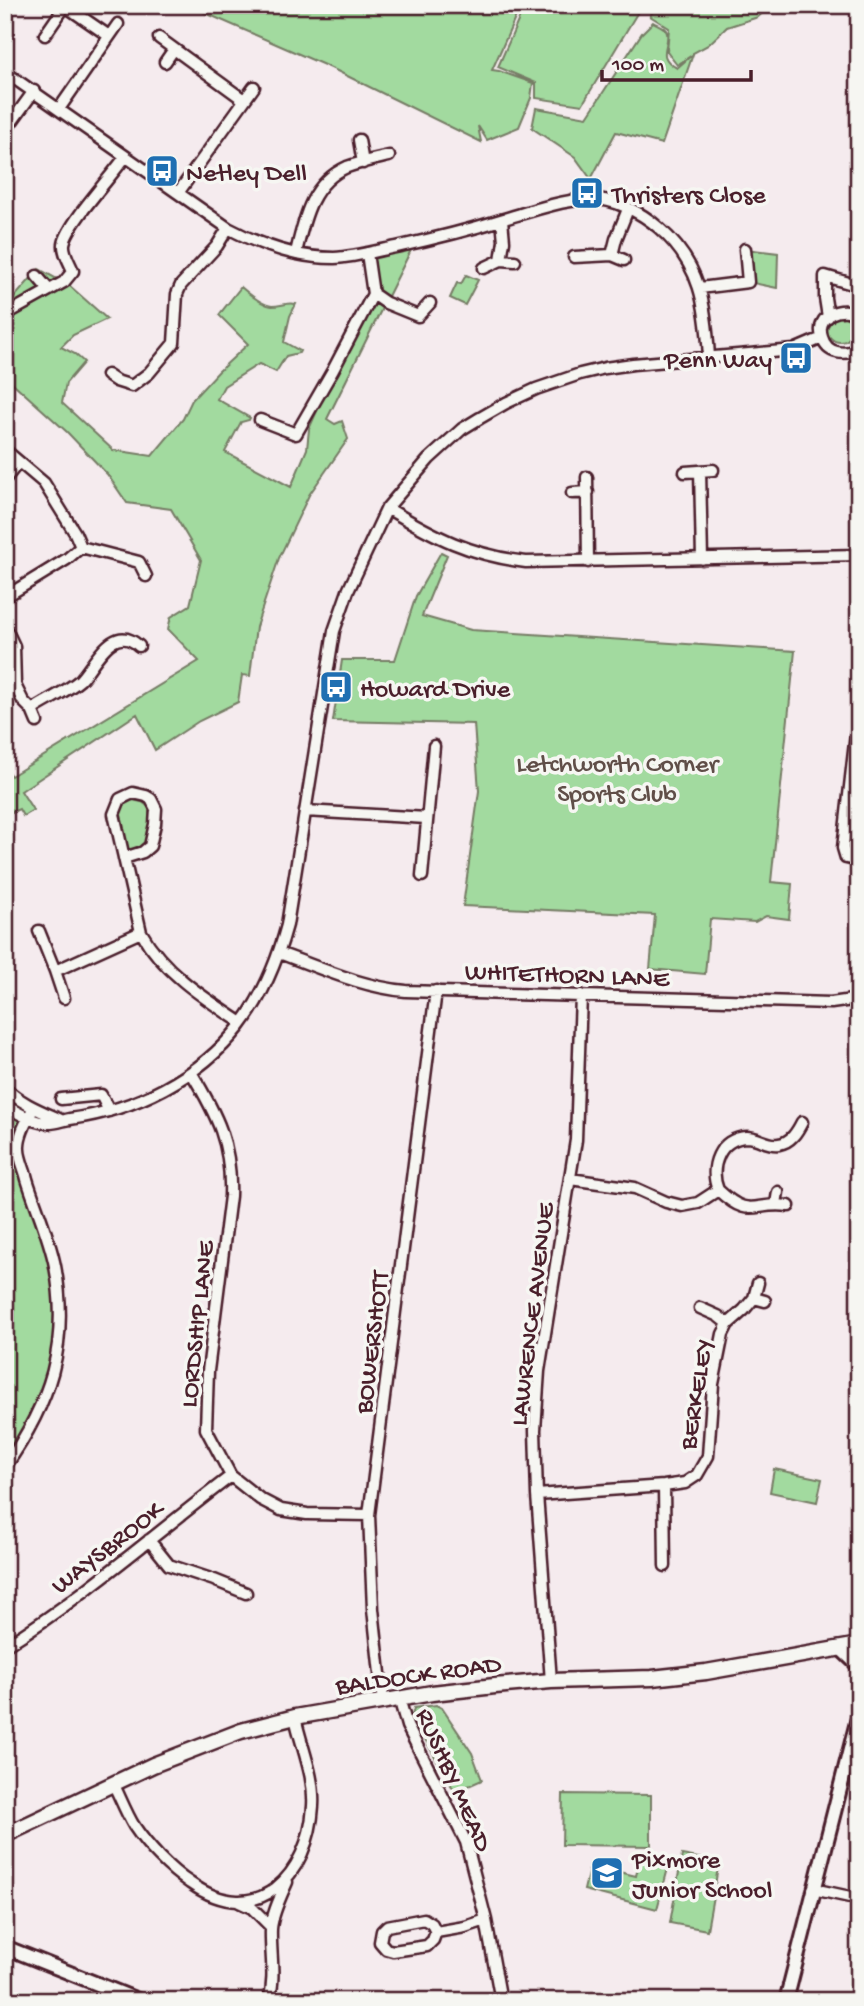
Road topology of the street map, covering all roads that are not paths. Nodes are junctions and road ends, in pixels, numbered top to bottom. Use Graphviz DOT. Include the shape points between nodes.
graph roads {
  1 [pos="65,6"];
  2 [pos="118,24"];
  3 [pos="46,35"];
  4 [pos="109,36"];
  5 [pos="159,37"];
  6 [pos="174,49"];
  7 [pos="165,62"];
  8 [pos="5,72"];
  9 [pos="254,87"];
  10 [pos="34,91"];
  11 [pos="244,100"];
  12 [pos="59,109"];
  13 [pos="5,131"];
  14 [pos="359,140"];
  15 [pos="125,156"];
  16 [pos="389,156"];
  17 [pos="363,163"];
  18 [pos="177,193"];
  19 [pos="628,209"];
  20 [pos="502,220"];
  21 [pos="228,228"];
  22 [pos="745,249"];
  23 [pos="296,253"];
  24 [pos="367,253"];
  25 [pos="612,254"];
  26 [pos="574,257"];
  27 [pos="501,260"];
  28 [pos="624,260"];
  29 [pos="515,261"];
  30 [pos="484,268"];
  31 [pos="37,276"];
  32 [pos="859,286"];
  33 [pos="700,288"];
  34 [pos="49,290"];
  35 [pos="373,294"];
  36 [pos="430,303"];
  37 [pos="12,311"];
  38 [pos="859,315"];
  39 [pos="828,317"];
  40 [pos="822,338"];
  41 [pos="858,350"];
  42 [pos="709,357"];
  43 [pos="107,375"];
  44 [pos="260,420"];
  45 [pos="5,450"];
  46 [pos="18,463"];
  47 [pos="713,470"];
  48 [pos="700,471"];
  49 [pos="685,472"];
  50 [pos="587,477"];
  51 [pos="5,479"];
  52 [pos="588,492"];
  53 [pos="572,493"];
  54 [pos="387,508"];
  55 [pos="81,547"];
  56 [pos="859,555"];
  57 [pos="702,559"];
  58 [pos="588,562"];
  59 [pos="146,576"];
  60 [pos="5,597"];
  61 [pos="5,627"];
  62 [pos="139,646"];
  63 [pos="859,707"];
  64 [pos="32,710"];
  65 [pos="37,722"];
  66 [pos="434,746"];
  67 [pos="304,811"];
  68 [pos="428,818"];
  69 [pos="124,858"];
  70 [pos="859,861"];
  71 [pos="422,876"];
  72 [pos="39,931"];
  73 [pos="141,932"];
  74 [pos="279,953"];
  75 [pos="55,971"];
  76 [pos="436,991"];
  77 [pos="581,995"];
  78 [pos="64,998"];
  79 [pos="859,999"];
  80 [pos="242,1023"];
  81 [pos="191,1072"];
  82 [pos="5,1088"];
  83 [pos="61,1099"];
  84 [pos="5,1106"];
  85 [pos="33,1109"];
  86 [pos="109,1111"];
  87 [pos="28,1119"];
  88 [pos="61,1121"];
  89 [pos="802,1122"];
  90 [pos="570,1179"];
  91 [pos="718,1190"];
  92 [pos="778,1192"];
  93 [pos="776,1204"];
  94 [pos="789,1206"];
  95 [pos="758,1283"];
  96 [pos="754,1298"];
  97 [pos="765,1301"];
  98 [pos="700,1308"];
  99 [pos="728,1324"];
  100 [pos="5,1467"];
  101 [pos="231,1476"];
  102 [pos="664,1486"];
  103 [pos="537,1495"];
  104 [pos="369,1515"];
  105 [pos="149,1540"];
  106 [pos="665,1566"];
  107 [pos="246,1593"];
  108 [pos="859,1645"];
  109 [pos="5,1646"];
  110 [pos="840,1648"];
  111 [pos="859,1666"];
  112 [pos="551,1681"];
  113 [pos="399,1698"];
  114 [pos="383,1700"];
  115 [pos="859,1714"];
  116 [pos="295,1717"];
  117 [pos="113,1783"];
  118 [pos="5,1836"];
  119 [pos="288,1879"];
  120 [pos="813,1889"];
  121 [pos="859,1899"];
  122 [pos="238,1901"];
  123 [pos="486,1920"];
  124 [pos="271,1927"];
  125 [pos="436,1932"];
  126 [pos="5,1947"];
  127 [pos="140,2001"];
  128 [pos="269,2001"];
  129 [pos="501,2001"];
  130 [pos="786,2001"];
  1 -- 3 [label="street"];
  1 -- 4 [label="street"];
  2 -- 4 [label="street"];
  4 -- 12 [label="street"];
  5 -- 6 [label="street"];
  6 -- 7 [label="street"];
  6 -- 11 [label="street"];
  8 -- 10 [label="street"];
  9 -- 11 [label="street"];
  10 -- 12 [label="street"];
  10 -- 13 [label="street"];
  11 -- 18 [label="street"];
  12 -- 15 [label="street"];
  14 -- 17 [label="street"];
  15 -- 18 [label="street"];
  15 -- 34 [label="street" via="69,232 64,248 73,271"];
  16 -- 17 [label="street"];
  17 -- 23 [label="street" via="345,168 319,187 304,216"];
  18 -- 21 [label="street"];
  19 -- 20 [label="street" via="588,199"];
  19 -- 25 [label="street"];
  19 -- 33 [label="street" via="668,236"];
  20 -- 24 [label="street"];
  20 -- 27 [label="street"];
  21 -- 23 [label="street" via="262,245"];
  21 -- 43 [label="street" via="181,285 174,343 164,357 132,386"];
  22 -- 33 [label="street" via="748,282"];
  23 -- 24 [label="street" via="333,258"];
  24 -- 35 [label="street"];
  25 -- 26 [label="street"];
  25 -- 28 [label="street"];
  27 -- 29 [label="street"];
  27 -- 30 [label="street"];
  31 -- 34 [label="street"];
  32 -- 39 [label="street" via="825,276"];
  33 -- 42 [label="street"];
  34 -- 37 [label="street"];
  35 -- 36 [label="street" via="418,316"];
  35 -- 44 [label="street" via="296,434"];
  38 -- 39 [label="street" via="844,309"];
  39 -- 40 [label="street"];
  40 -- 41 [label="street" via="835,352"];
  40 -- 42 [label="street" via="794,350"];
  42 -- 54 [label="street" via="605,368 506,402 444,444"];
  45 -- 46 [label="street"];
  46 -- 51 [label="street"];
  46 -- 55 [label="street" via="44,483"];
  47 -- 48 [label="street"];
  48 -- 49 [label="street"];
  48 -- 57 [label="street"];
  50 -- 52 [label="street"];
  52 -- 53 [label="street"];
  52 -- 58 [label="street"];
  54 -- 58 [label="street" via="443,540 489,556 526,562"];
  54 -- 67 [label="street" via="334,631"];
  55 -- 59 [label="street" via="139,562"];
  55 -- 60 [label="street"];
  56 -- 57 [label="street"];
  57 -- 58 [label="street"];
  61 -- 64 [label="street" via="14,646 15,685"];
  62 -- 64 [label="street" via="124,640 107,645 78,681"];
  63 -- 70 [label="street" via="843,848 846,858"];
  64 -- 65 [label="street"];
  66 -- 68 [label="street"];
  67 -- 68 [label="street"];
  67 -- 74 [label="street"];
  68 -- 71 [label="street"];
  69 -- 69 [label="street" via="114,814 123,796 146,796 156,809 152,841 146,850"];
  69 -- 73 [label="street"];
  72 -- 75 [label="street"];
  73 -- 75 [label="street"];
  73 -- 80 [label="street" via="172,973"];
  74 -- 76 [label="street, WHITETHORN LANE" via="362,984"];
  74 -- 80 [label="street"];
  75 -- 78 [label="street"];
  76 -- 77 [label="street, WHITETHORN LANE"];
  76 -- 104 [label="street, BOWERSHOTT"];
  77 -- 79 [label="street, WHITETHORN LANE" via="831,1003"];
  77 -- 90 [label="street, LAWRENCE AVENUE" via="578,1119"];
  80 -- 81 [label="street"];
  81 -- 86 [label="street" via="155,1094"];
  81 -- 101 [label="street, LORDSHIP LANE" via="217,1117 231,1174 208,1371 206,1429"];
  82 -- 85 [label="street"];
  83 -- 86 [label="street" via="102,1095"];
  84 -- 87 [label="street"];
  85 -- 87 [label="street"];
  85 -- 88 [label="street"];
  86 -- 88 [label="street"];
  87 -- 88 [label="street"];
  87 -- 100 [label="street" via="19,1150 55,1266 59,1345 45,1398"];
  89 -- 91 [label="street" via="794,1136 779,1144 747,1137 727,1145 714,1169"];
  90 -- 91 [label="street" via="635,1188 682,1206 698,1203"];
  90 -- 103 [label="street, LAWRENCE AVENUE" via="539,1371"];
  91 -- 93 [label="street" via="744,1208"];
  92 -- 93 [label="street"];
  93 -- 94 [label="street"];
  95 -- 96 [label="street, BERKELEY"];
  96 -- 97 [label="street"];
  96 -- 99 [label="street, BERKELEY"];
  98 -- 99 [label="street, BERKELEY"];
  99 -- 102 [label="street, BERKELEY" via="715,1365 705,1463 691,1480"];
  101 -- 104 [label="street, LORDSHIP LANE" via="281,1510"];
  101 -- 105 [label="street, WAYSBROOK"];
  102 -- 103 [label="street, BERKELEY"];
  102 -- 106 [label="street"];
  103 -- 112 [label="street, LAWRENCE AVENUE"];
  104 -- 114 [label="street, BOWERSHOTT"];
  105 -- 107 [label="street" via="169,1564"];
  105 -- 109 [label="street, WAYSBROOK" via="44,1622"];
  108 -- 110 [label="main road, BALDOCK ROAD"];
  110 -- 111 [label="street"];
  110 -- 112 [label="main road, BALDOCK ROAD" via="680,1675"];
  112 -- 113 [label="main road, BALDOCK ROAD"];
  113 -- 114 [label="main road, BALDOCK ROAD"];
  113 -- 123 [label="street, RUSHBY MEAD" via="407,1726 466,1842"];
  114 -- 116 [label="main road, BALDOCK ROAD"];
  115 -- 120 [label="street"];
  116 -- 117 [label="main road, BALDOCK ROAD" via="228,1736"];
  116 -- 119 [label="street" via="313,1806 304,1846"];
  117 -- 118 [label="main road, BALDOCK ROAD"];
  117 -- 122 [label="street" via="134,1826 180,1876 204,1892"];
  119 -- 122 [label="street" via="260,1898"];
  119 -- 124 [label="street"];
  120 -- 121 [label="street"];
  120 -- 130 [label="street"];
  122 -- 124 [label="street"];
  123 -- 125 [label="street"];
  123 -- 129 [label="street, RUSHBY MEAD"];
  124 -- 128 [label="street" via="274,1972"];
  125 -- 125 [label="street" via="427,1946 393,1951 380,1942 387,1926 424,1919"];
  126 -- 127 [label="street"];
}
